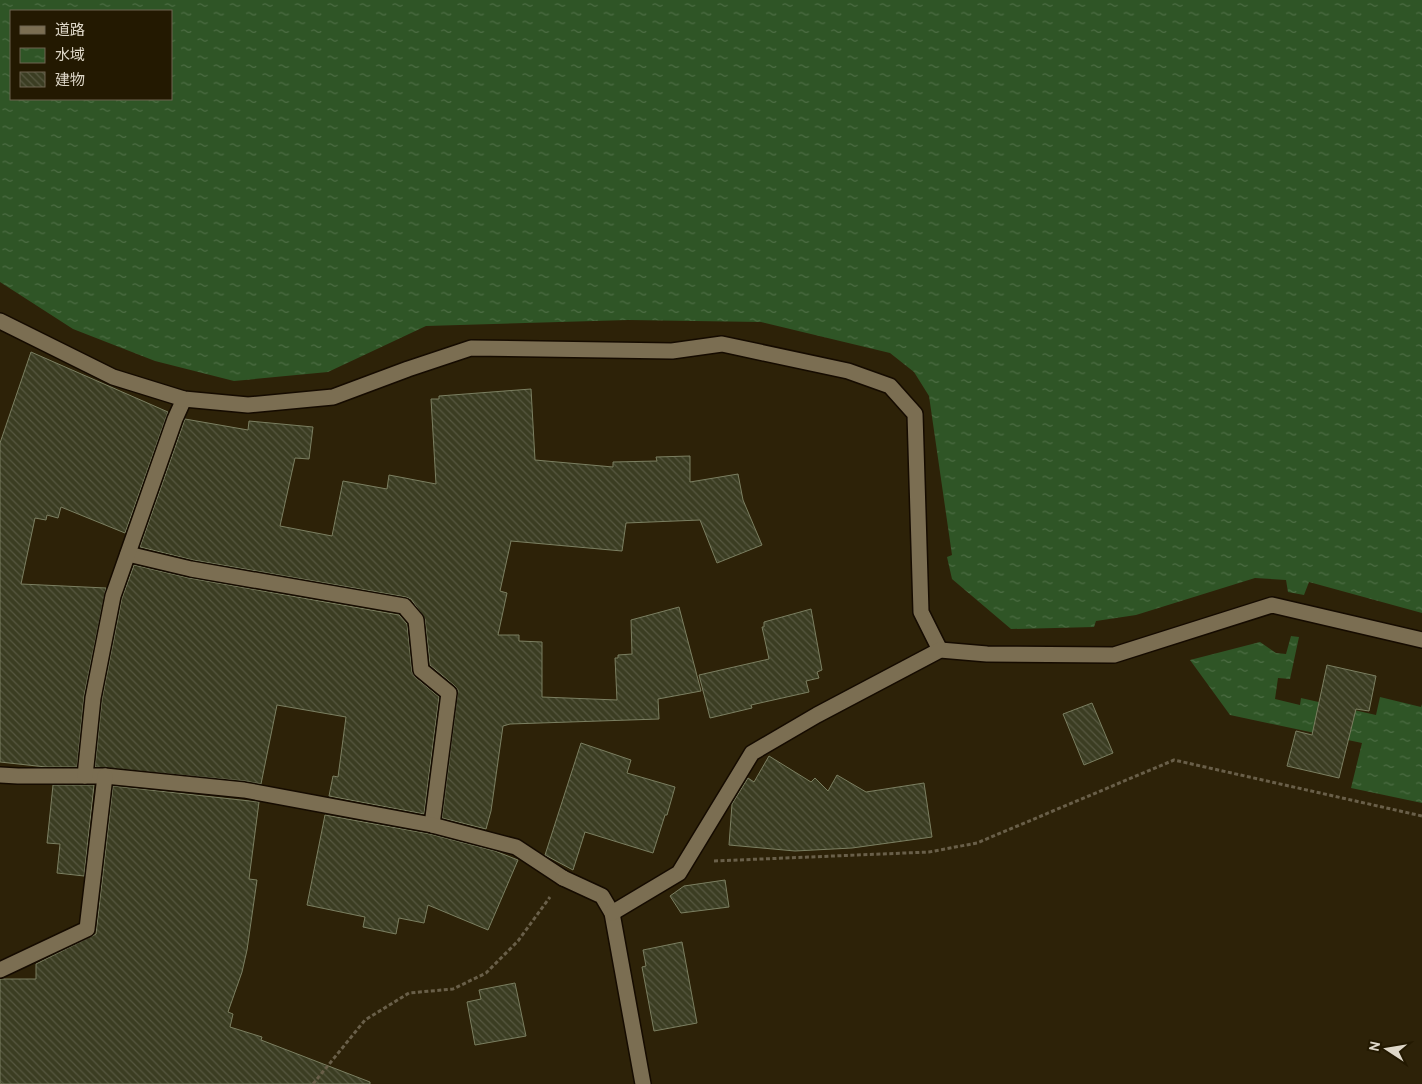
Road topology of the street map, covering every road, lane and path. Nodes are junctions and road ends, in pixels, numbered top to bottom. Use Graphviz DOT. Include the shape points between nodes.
graph roads {
  1 [pos="0,321"];
  2 [pos="184,399"];
  3 [pos="128,554"];
  4 [pos="1422,640"];
  5 [pos="940,650"];
  6 [pos="0,774"];
  7 [pos="85,776"];
  8 [pos="105,776"];
  9 [pos="1422,816"];
  10 [pos="432,825"];
  11 [pos="686,862"];
  12 [pos="563,878"];
  13 [pos="612,912"];
  14 [pos="0,970"];
  15 [pos="313,1084"];
  16 [pos="643,1084"];
  1 -- 2 [label="street" via="113,377"];
  2 -- 3 [label="street"];
  2 -- 5 [label="street" via="248,405 333,397 471,348 672,351 722,344 848,371 890,386 915,414 921,612"];
  3 -- 7 [label="street" via="113,596 95,688"];
  3 -- 10 [label="street" via="191,569 404,606 416,620 421,670 449,693"];
  4 -- 5 [label="street" via="1272,605 1114,655 987,654"];
  5 -- 11 [label="street" via="752,753"];
  6 -- 7 [label="street"];
  7 -- 8 [label="street"];
  8 -- 10 [label="street" via="244,790"];
  8 -- 14 [label="street" via="87,929"];
  9 -- 11 [label="path" via="1174,760 977,843 929,852"];
  10 -- 12 [label="street" via="516,847"];
  11 -- 13 [label="street" via="679,873"];
  12 -- 13 [label="street" via="602,896"];
  12 -- 15 [label="path" via="518,941 486,973 453,989 409,993 365,1020"];
  13 -- 16 [label="street"];
}
